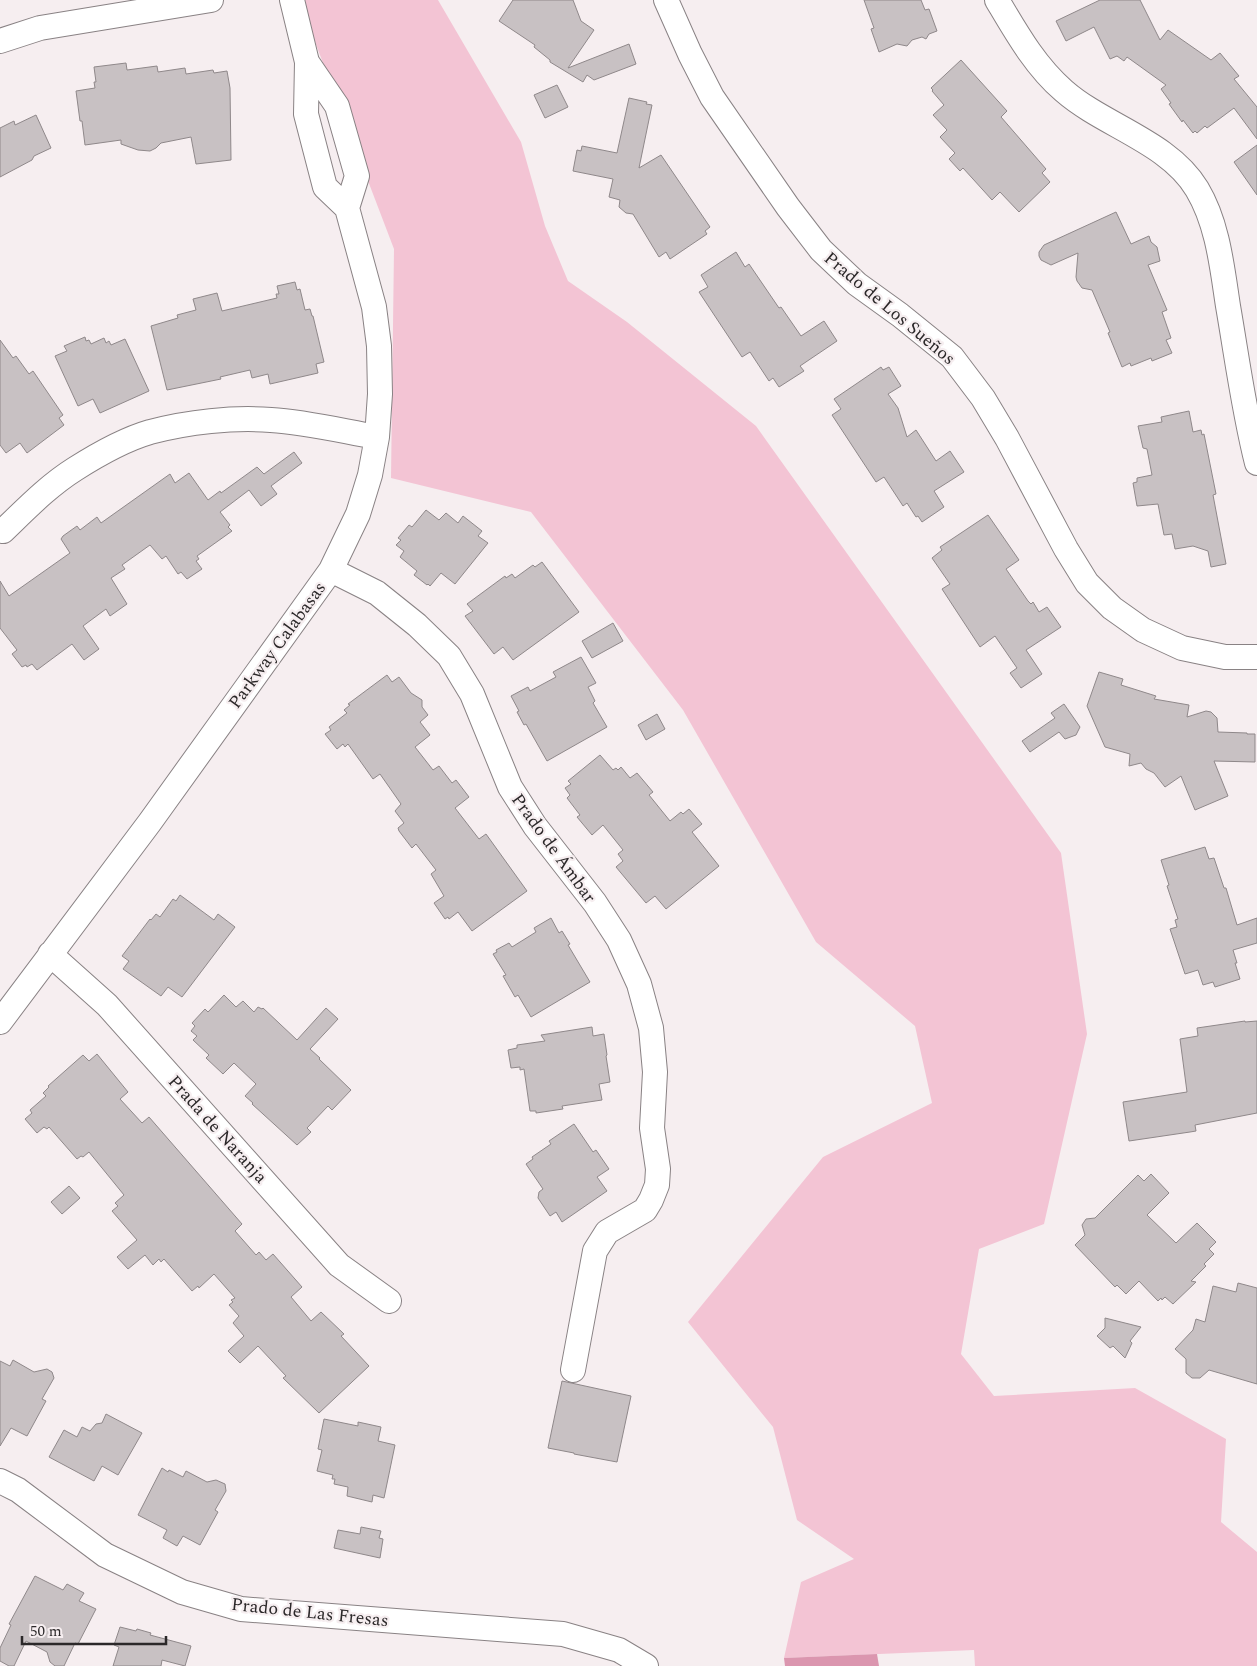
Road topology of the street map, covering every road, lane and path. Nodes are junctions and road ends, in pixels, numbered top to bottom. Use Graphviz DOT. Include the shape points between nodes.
graph roads {
  1 [pos="211,0"];
  2 [pos="292,0"];
  3 [pos="666,0"];
  4 [pos="997,0"];
  5 [pos="0,41"];
  6 [pos="307,62"];
  7 [pos="347,208"];
  8 [pos="377,437"];
  9 [pos="1257,463"];
  10 [pos="3,531"];
  11 [pos="331,570"];
  12 [pos="1257,657"];
  13 [pos="50,954"];
  14 [pos="0,1022"];
  15 [pos="389,1301"];
  16 [pos="573,1370"];
  17 [pos="0,1481"];
  18 [pos="646,1666"];
  1 -- 5 [label="street" via="40,28"];
  2 -- 6 [label="street"];
  3 -- 12 [label="street, Prado de Los Sueños" via="712,97 821,250 857,284 952,358 983,398 1087,583 1112,608 1143,630 1182,648 1225,657"];
  4 -- 9 [label="street" via="1039,65 1064,92 1144,141 1174,163 1197,189 1211,220 1222,268"];
  6 -- 7 [label="street" via="306,114 325,187"];
  6 -- 7 [label="street" via="337,106 357,176"];
  7 -- 8 [label="street, Parkway Calabasas" via="374,307 380,394"];
  8 -- 10 [label="street" via="272,420 233,419 150,432 112,448 74,470 36,499"];
  8 -- 11 [label="street, Parkway Calabasas" via="358,514"];
  11 -- 13 [label="street, Parkway Calabasas" via="150,822"];
  11 -- 16 [label="street, Prado de Ámbar" via="377,593 449,656 472,694 510,788 595,903 619,940 639,984 651,1028 655,1072 652,1128 658,1185 645,1210 608,1232 595,1251"];
  13 -- 14 [label="street, Parkway Calabasas"];
  13 -- 15 [label="street, Prada de Naranja" via="107,1005 339,1265"];
  17 -- 18 [label="street, Prado de Las Fresas" via="18,1490 104,1555 182,1592 241,1609 563,1634 619,1650"];
}
